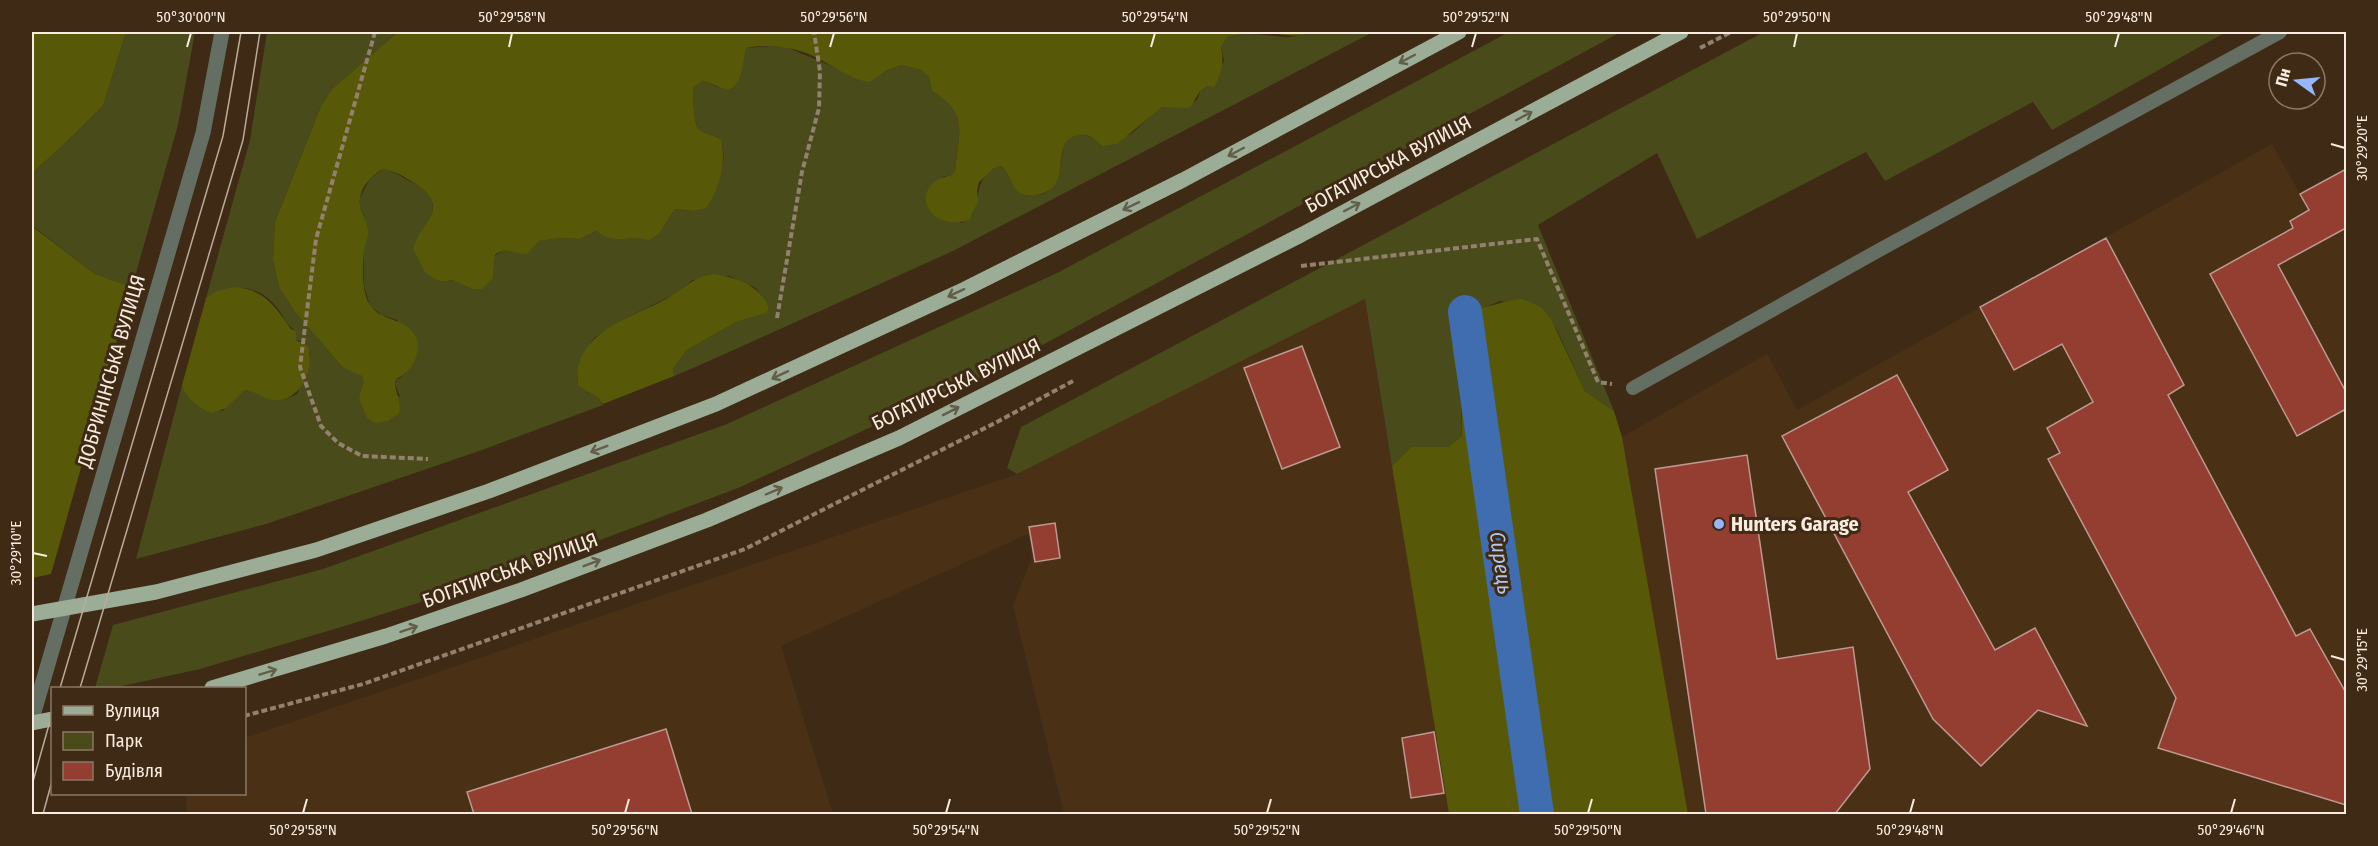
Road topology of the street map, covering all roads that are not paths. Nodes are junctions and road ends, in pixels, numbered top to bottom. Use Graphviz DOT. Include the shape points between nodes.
graph roads {
  1 [pos="222,32"];
  2 [pos="1459,32"];
  3 [pos="1681,32"];
  4 [pos="2280,32"];
  5 [pos="1633,388"];
  6 [pos="32,614"];
  7 [pos="215,687"];
  8 [pos="51,719"];
  9 [pos="32,721"];
  1 -- 9 [label="street, ДОБРИНІНСЬКА ВУЛИЦЯ" via="203,134"];
  2 -- 6 [label="main road, one-way" via="1173,185 965,289 716,404 489,491 316,550 156,592"];
  7 -- 3 [label="main road, БОГАТИРСЬКА ВУЛИЦЯ, one-way" via="386,636 521,590 707,520 899,438 1300,235"];
  4 -- 5 [label="lane"];
  8 -- 9 [label="main road"];
}
